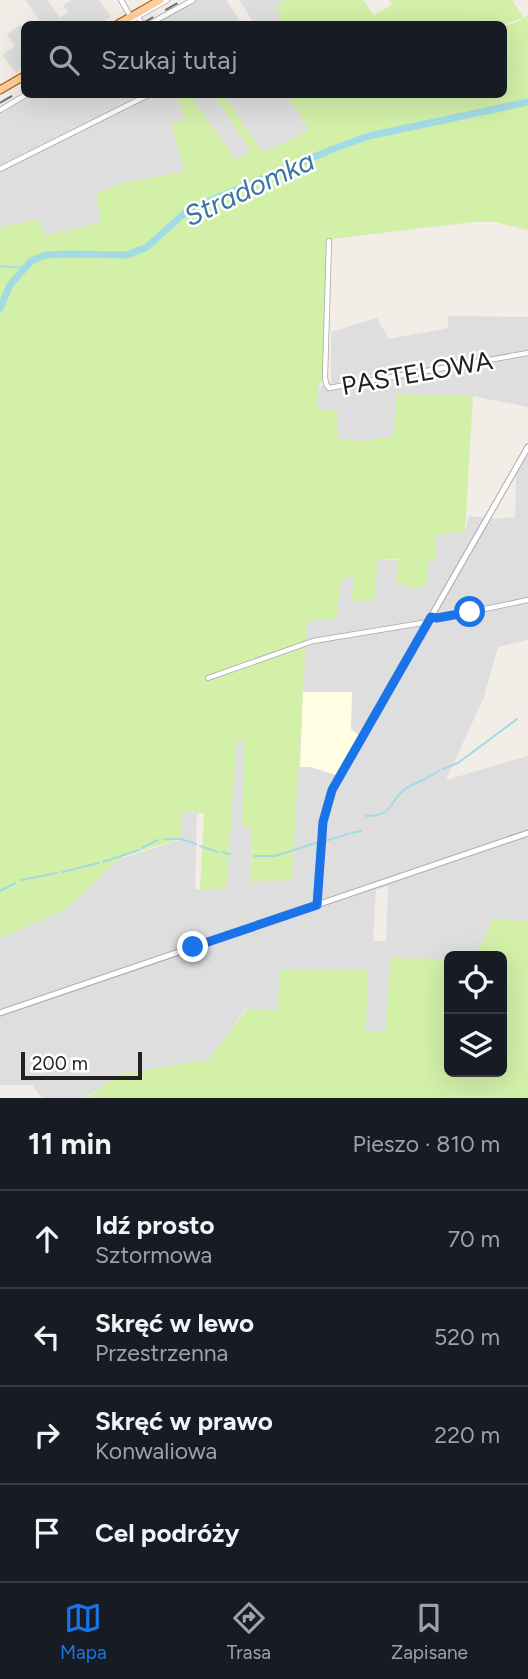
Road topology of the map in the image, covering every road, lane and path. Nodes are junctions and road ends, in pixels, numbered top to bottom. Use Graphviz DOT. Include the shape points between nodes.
graph roads {
  1 [pos="121,0"];
  2 [pos="153,0"];
  3 [pos="160,0"];
  4 [pos="167,0"];
  5 [pos="193,0"];
  6 [pos="130,13"];
  7 [pos="138,17"];
  8 [pos="116,21"];
  9 [pos="123,21"];
  10 [pos="131,21"];
  11 [pos="140,21"];
  12 [pos="154,21"];
  13 [pos="21,78"];
  14 [pos="0,90"];
  15 [pos="21,98"];
  16 [pos="142,98"];
  17 [pos="0,110"];
  18 [pos="0,169"];
  19 [pos="329,241"];
  20 [pos="528,353"];
  21 [pos="528,447"];
  22 [pos="528,600"];
  23 [pos="429,619"];
  24 [pos="208,678"];
  25 [pos="528,833"];
  26 [pos="317,905"];
  27 [pos="0,1013"];
  1 -- 6 [label="street"];
  2 -- 6 [label="main road"];
  3 -- 9 [label="main road"];
  4 -- 7 [label="street"];
  5 -- 12 [label="street"];
  6 -- 8 [label="main road"];
  7 -- 10 [label="street"];
  7 -- 11 [label="street"];
  13 -- 14 [label="main road"];
  15 -- 17 [label="street"];
  16 -- 18 [label="street"];
  19 -- 20 [label="street, PASTELOWA" via="329,388"];
  21 -- 23 [label="street"];
  22 -- 23 [label="street"];
  23 -- 24 [label="street" via="313,641"];
  23 -- 26 [label="street" via="328,801"];
  25 -- 26 [label="street"];
  26 -- 27 [label="street"];
}
